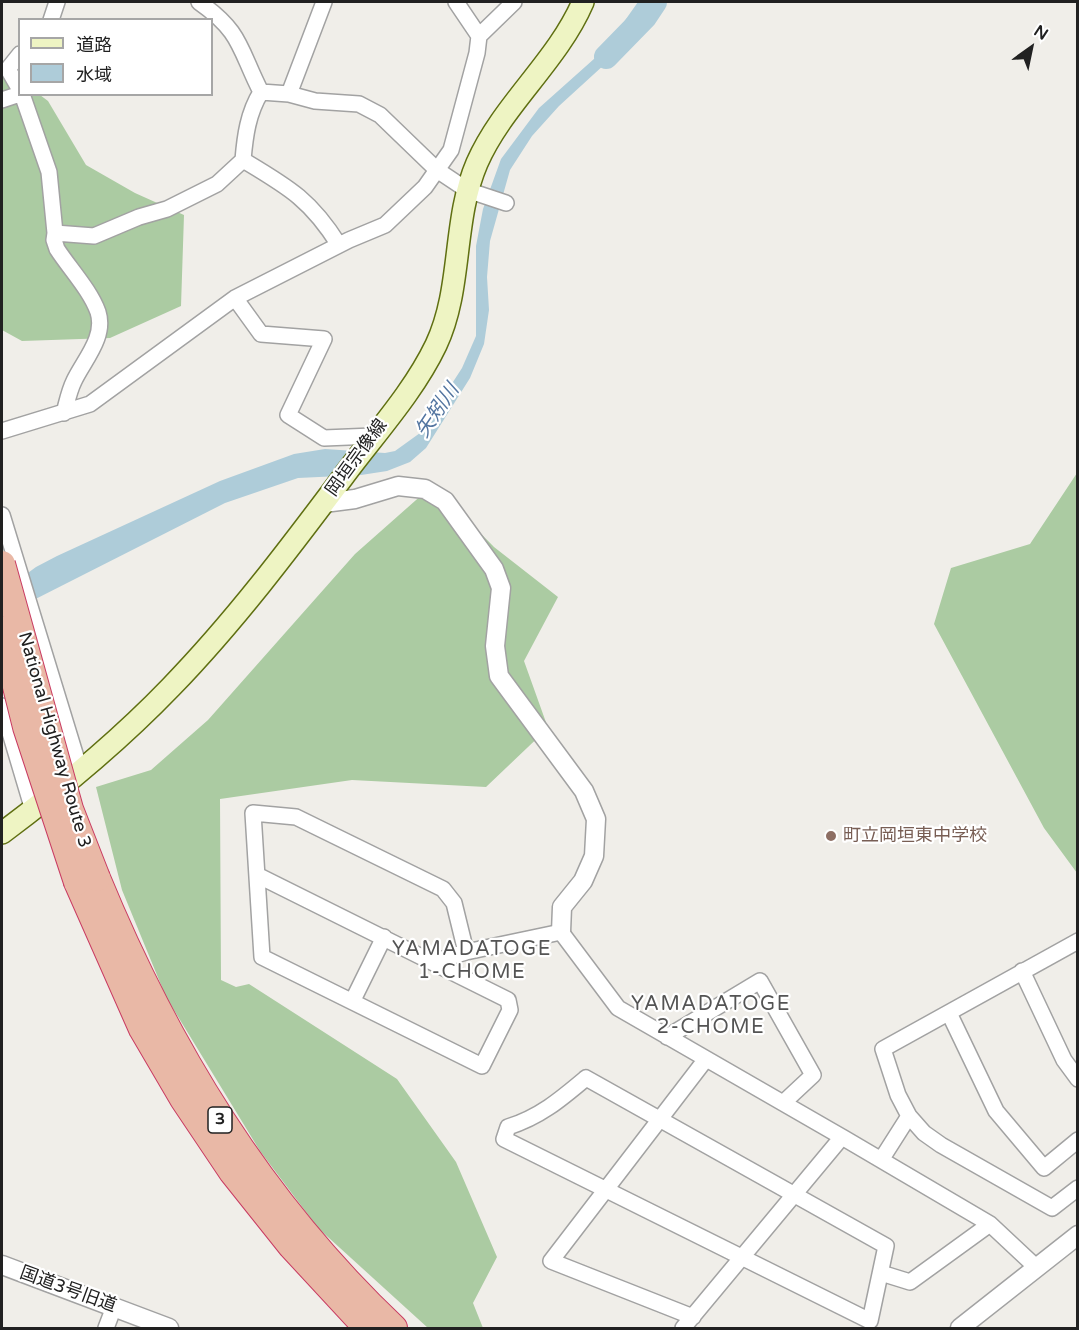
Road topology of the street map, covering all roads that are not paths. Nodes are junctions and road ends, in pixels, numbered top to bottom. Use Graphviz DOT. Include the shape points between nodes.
graph roads {
  1 [pos="57,2"];
  2 [pos="199,2"];
  3 [pos="324,2"];
  4 [pos="456,2"];
  5 [pos="514,2"];
  6 [pos="582,2"];
  7 [pos="52,18"];
  8 [pos="479,36"];
  9 [pos="18,56"];
  10 [pos="18,86"];
  11 [pos="261,92"];
  12 [pos="289,94"];
  13 [pos="18,95"];
  14 [pos="22,96"];
  15 [pos="2,100"];
  16 [pos="243,160"];
  17 [pos="437,170"];
  18 [pos="467,190"];
  19 [pos="506,203"];
  20 [pos="55,233"];
  21 [pos="339,245"];
  22 [pos="235,298"];
  23 [pos="64,413"];
  24 [pos="2,431"];
  25 [pos="371,440"];
  26 [pos="324,503"];
  27 [pos="2,515"];
  28 [pos="2,564"];
  29 [pos="2,630"];
  30 [pos="2,706"];
  31 [pos="80,770"];
  32 [pos="33,810"];
  33 [pos="2,833"];
  34 [pos="257,875"];
  35 [pos="87,880"];
  36 [pos="561,932"];
  37 [pos="384,937"];
  38 [pos="1077,941"];
  39 [pos="466,951"];
  40 [pos="434,962"];
  41 [pos="1022,972"];
  42 [pos="352,1000"];
  43 [pos="949,1013"];
  44 [pos="667,1037"];
  45 [pos="706,1059"];
  46 [pos="1077,1079"];
  47 [pos="783,1103"];
  48 [pos="909,1116"];
  49 [pos="660,1119"];
  50 [pos="842,1137"];
  51 [pos="1077,1140"];
  52 [pos="880,1160"];
  53 [pos="1077,1188"];
  54 [pos="604,1190"];
  55 [pos="795,1194"];
  56 [pos="990,1224"];
  57 [pos="1077,1235"];
  58 [pos="741,1258"];
  59 [pos="1037,1268"];
  60 [pos="4,1270"];
  61 [pos="881,1273"];
  62 [pos="114,1307"];
  63 [pos="688,1323"];
  64 [pos="106,1329"];
  65 [pos="169,1329"];
  66 [pos="367,1329"];
  67 [pos="394,1329"];
  68 [pos="960,1329"];
  1 -- 7 [label="street"];
  2 -- 11 [label="street" via="234,32"];
  3 -- 12 [label="street"];
  4 -- 8 [label="street"];
  5 -- 8 [label="street"];
  6 -- 18 [label="main road, 岡垣宗像線" via="558,48 488,142"];
  8 -- 17 [label="street" via="451,150"];
  9 -- 10 [label="street" via="8,69"];
  11 -- 12 [label="street"];
  11 -- 16 [label="street" via="246,129"];
  12 -- 17 [label="street" via="370,109"];
  13 -- 15 [label="street"];
  14 -- 20 [label="street" via="49,172"];
  16 -- 20 [label="street" via="218,184 167,209 94,236"];
  16 -- 21 [label="street" via="291,189 321,217"];
  17 -- 18 [label="street"];
  17 -- 21 [label="street" via="385,225"];
  18 -- 19 [label="street"];
  18 -- 25 [label="main road, 岡垣宗像線" via="454,277 440,335 423,368"];
  20 -- 23 [label="street" via="57,249 98,312 100,326 72,385"];
  21 -- 22 [label="street"];
  22 -- 23 [label="street" via="90,404"];
  22 -- 25 [label="street" via="261,334 324,339 288,415 324,438"];
  23 -- 24 [label="street"];
  25 -- 26 [label="main road, 岡垣宗像線"];
  26 -- 31 [label="main road, 岡垣宗像線" via="286,556 171,687"];
  26 -- 36 [label="street" via="398,486 425,489 445,501 494,569 501,588 495,646 499,676 584,791 596,819 594,856 583,881 562,907"];
  27 -- 31 [label="street"];
  28 -- 35 [label="highway, National Highway Route 3 / 3, bridge"];
  29 -- 35 [label="highway, National Highway Route 3 / 3, bridge" via="26,727"];
  30 -- 32 [label="street"];
  31 -- 32 [label="main road, 岡垣宗像線"];
  32 -- 33 [label="main road, 岡垣宗像線"];
  34 -- 37 [label="street"];
  34 -- 39 [label="street" via="253,813 296,817 443,889 454,903"];
  34 -- 42 [label="street" via="262,957"];
  35 -- 66 [label="highway, National Highway Route 3 / 3" via="142,1029 183,1099 232,1172 291,1246"];
  35 -- 67 [label="highway, National Highway Route 3 / 3" via="118,930 203,1094 245,1157 315,1247"];
  36 -- 39 [label="street"];
  36 -- 44 [label="street" via="618,1008"];
  37 -- 40 [label="street"];
  37 -- 42 [label="street"];
  38 -- 41 [label="street"];
  39 -- 40 [label="street"];
  40 -- 42 [label="street" via="508,1000 510,1010 482,1066"];
  41 -- 43 [label="street"];
  41 -- 46 [label="street"];
  43 -- 48 [label="street" via="883,1049"];
  43 -- 51 [label="street" via="996,1111 1044,1168"];
  44 -- 45 [label="street"];
  44 -- 47 [label="street" via="760,981 813,1075"];
  45 -- 47 [label="street"];
  45 -- 49 [label="street"];
  47 -- 50 [label="street"];
  48 -- 52 [label="street"];
  48 -- 53 [label="street" via="941,1145 1052,1208"];
  49 -- 54 [label="street"];
  49 -- 54 [label="street" via="586,1078 549,1110 508,1127 504,1139"];
  49 -- 55 [label="street"];
  50 -- 52 [label="street"];
  50 -- 55 [label="street"];
  52 -- 56 [label="street"];
  54 -- 58 [label="street"];
  54 -- 63 [label="street" via="551,1261"];
  55 -- 58 [label="street"];
  55 -- 61 [label="street" via="886,1246"];
  56 -- 59 [label="street"];
  56 -- 61 [label="street" via="910,1282"];
  57 -- 59 [label="street"];
  58 -- 61 [label="street" via="870,1321"];
  58 -- 63 [label="street"];
  59 -- 68 [label="street"];
  60 -- 62 [label="street, 国道3号旧道"];
  62 -- 64 [label="street"];
  62 -- 65 [label="street, 国道3号旧道"];
}
